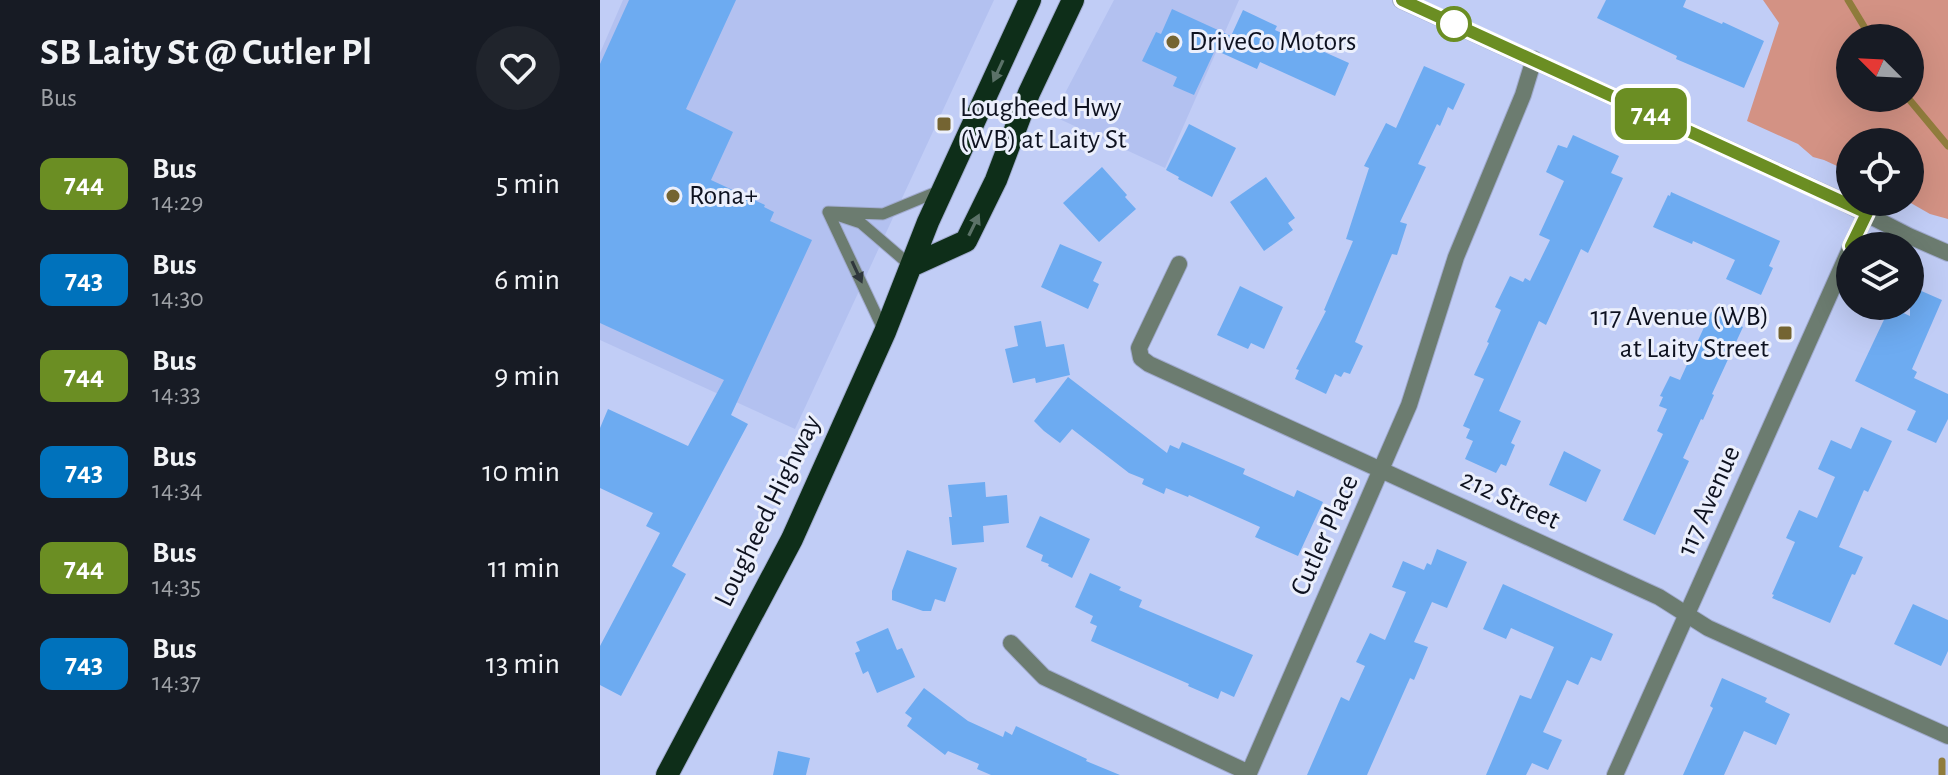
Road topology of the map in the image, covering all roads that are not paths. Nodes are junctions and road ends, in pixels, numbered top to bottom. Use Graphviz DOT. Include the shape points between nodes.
graph roads {
  1 [pos="1030,0"];
  2 [pos="1073,0"];
  3 [pos="1401,0"];
  4 [pos="1534,59"];
  5 [pos="943,189"];
  6 [pos="1836,199"];
  7 [pos="828,212"];
  8 [pos="1872,216"];
  9 [pos="1948,253"];
  10 [pos="1179,264"];
  11 [pos="911,266"];
  12 [pos="1836,281"];
  13 [pos="885,332"];
  14 [pos="1382,470"];
  15 [pos="1687,614"];
  16 [pos="1011,643"];
  17 [pos="1948,736"];
  18 [pos="667,775"];
  19 [pos="1615,775"];
  1 -- 5 [label="highway, Lougheed Highway, one-way"];
  11 -- 2 [label="highway, one-way" via="966,241"];
  3 -- 4 [label="street"];
  4 -- 6 [label="street"];
  4 -- 14 [label="street, Cutler Place" via="1469,221 1409,405"];
  5 -- 7 [label="lane" via="883,214"];
  5 -- 11 [label="highway, Lougheed Highway"];
  7 -- 11 [label="lane" via="861,223"];
  7 -- 13 [label="lane, one-way"];
  8 -- 9 [label="street"];
  10 -- 14 [label="street, 212 Street" via="1139,348 1141,358"];
  11 -- 13 [label="highway, Lougheed Highway"];
  12 -- 15 [label="street, 117 Avenue"];
  13 -- 18 [label="highway, Lougheed Highway" via="792,539"];
  14 -- 15 [label="street, 212 Street"];
  14 -- 16 [label="street, Cutler Place" via="1249,773 1044,677"];
  15 -- 17 [label="street, 212 Street"];
  15 -- 19 [label="street, 117 Avenue"];
}
